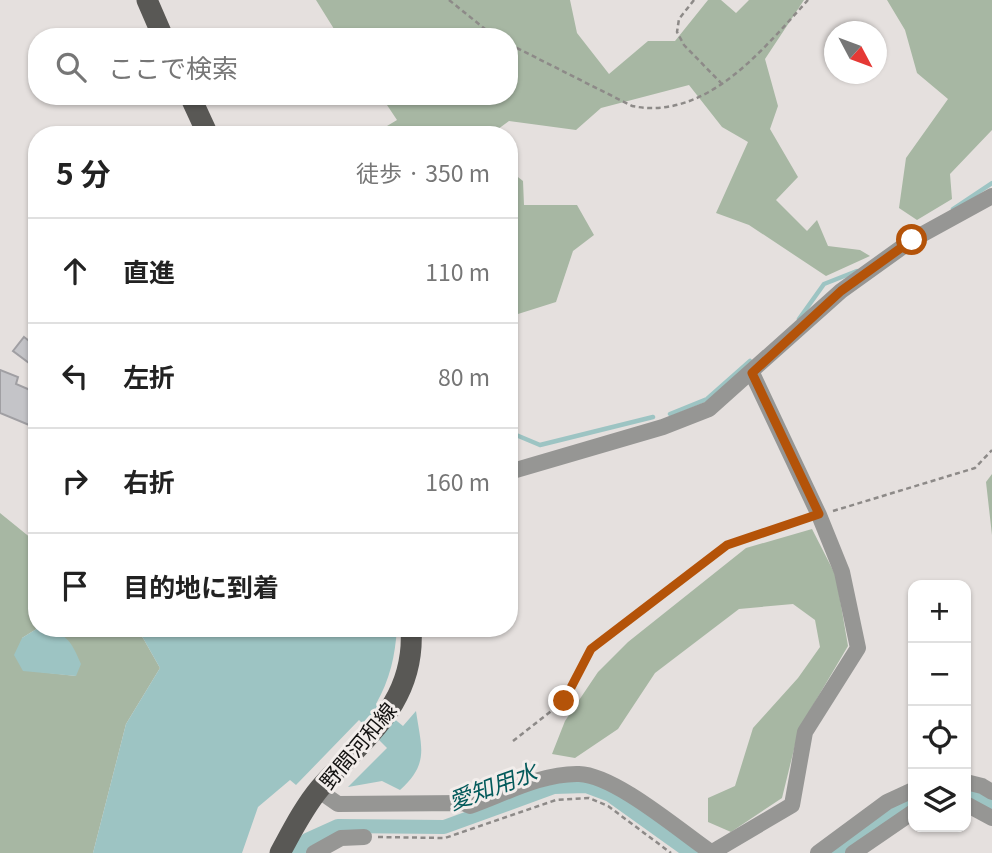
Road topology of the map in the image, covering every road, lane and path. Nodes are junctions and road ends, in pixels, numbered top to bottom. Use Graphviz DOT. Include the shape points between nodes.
graph roads {
  1 [pos="146,0"];
  2 [pos="449,0"];
  3 [pos="694,0"];
  4 [pos="807,0"];
  5 [pos="159,28"];
  6 [pos="484,28"];
  7 [pos="518,49"];
  8 [pos="721,83"];
  9 [pos="194,105"];
  10 [pos="204,126"];
  11 [pos="992,196"];
  12 [pos="752,373"];
  13 [pos="992,450"];
  14 [pos="518,469"];
  15 [pos="819,514"];
  16 [pos="411,637"];
  17 [pos="513,741"];
  18 [pos="971,783"];
  19 [pos="318,790"];
  20 [pos="908,792"];
  21 [pos="992,792"];
  22 [pos="971,807"];
  23 [pos="908,815"];
  24 [pos="992,818"];
  25 [pos="364,837"];
  26 [pos="280,853"];
  27 [pos="314,853"];
  28 [pos="671,853"];
  29 [pos="711,853"];
  30 [pos="818,853"];
  31 [pos="853,853"];
  1 -- 5 [label="main road"];
  2 -- 6 [label="path"];
  3 -- 8 [label="path" via="679,19 677,32"];
  4 -- 8 [label="path" via="743,68"];
  7 -- 8 [label="path" via="612,98 650,109 685,102"];
  9 -- 10 [label="main road"];
  11 -- 12 [label="street" via="912,240 841,291"];
  12 -- 14 [label="street" via="709,409"];
  12 -- 15 [label="street"];
  13 -- 15 [label="path" via="975,468"];
  15 -- 17 [label="path" via="727,545 591,649 564,701"];
  15 -- 29 [label="street" via="842,572 858,648 805,733 792,805"];
  16 -- 19 [label="main road, 野間河和線" via="410,658 394,707"];
  18 -- 21 [label="street"];
  19 -- 26 [label="main road, 野間河和線"];
  19 -- 29 [label="street" via="338,804 470,806 545,778 578,774 605,779"];
  20 -- 30 [label="street" via="887,802"];
  22 -- 24 [label="street"];
  23 -- 31 [label="street"];
  25 -- 27 [label="street" via="341,838"];
  25 -- 28 [label="path" via="445,838 556,800 589,798 608,806"];
}
